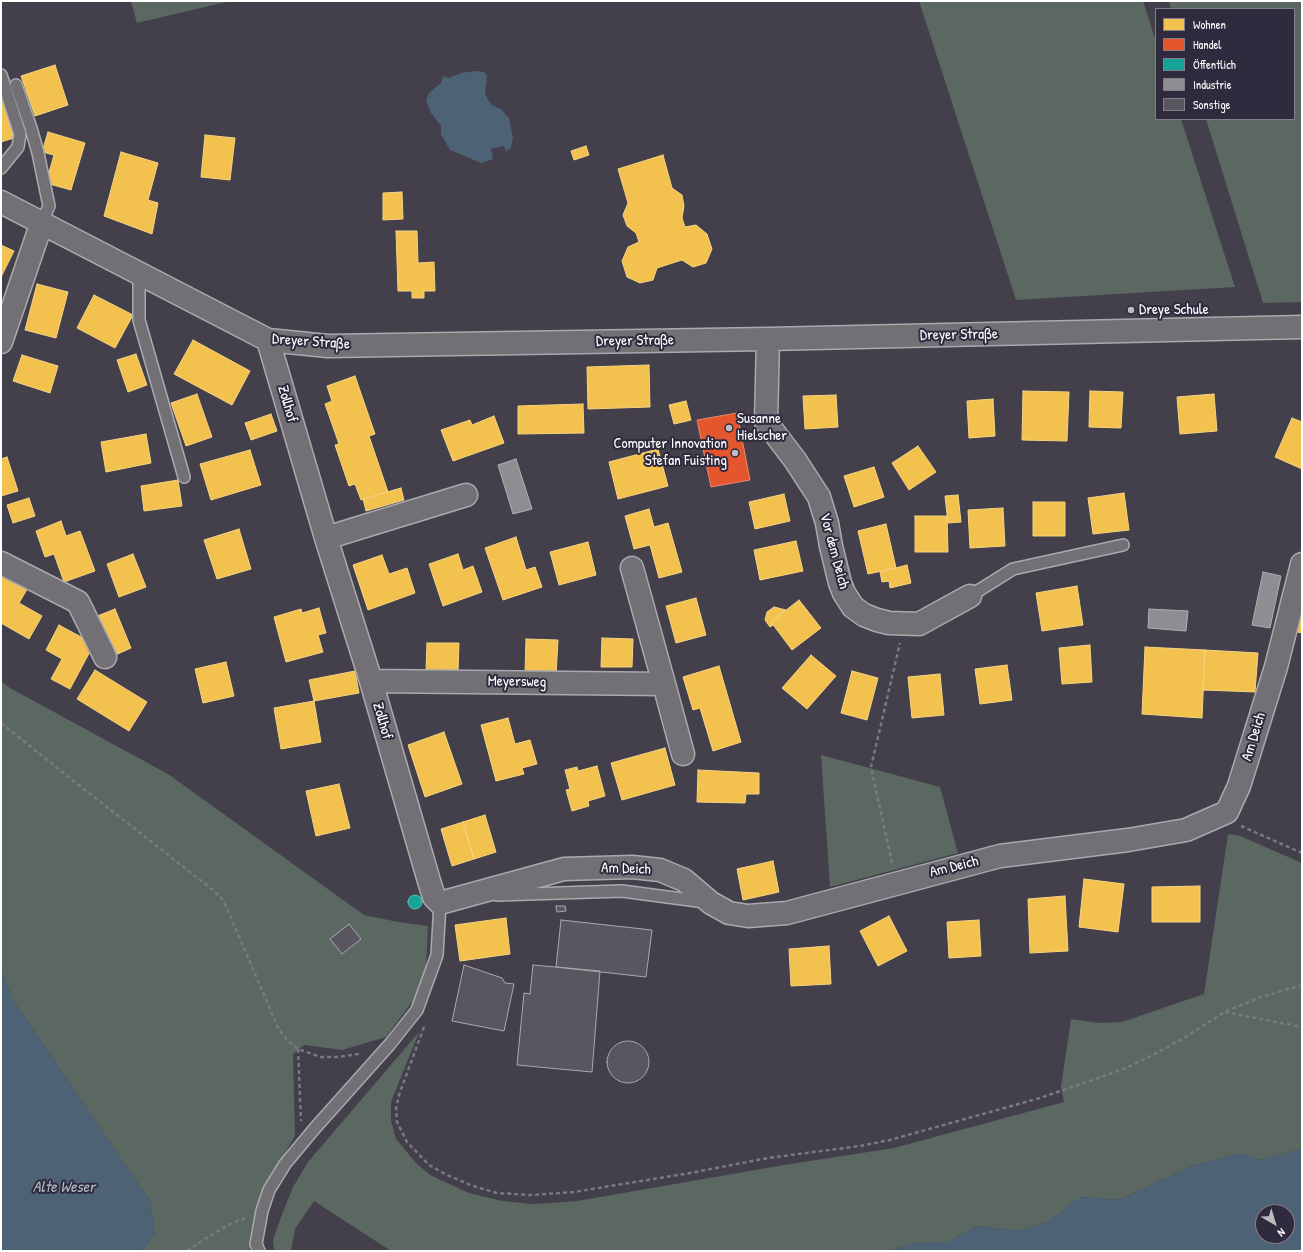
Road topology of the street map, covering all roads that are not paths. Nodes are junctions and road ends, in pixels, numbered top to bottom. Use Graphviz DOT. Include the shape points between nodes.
graph roads {
  1 [pos="1,75"];
  2 [pos="16,85"];
  3 [pos="1,168"];
  4 [pos="1,202"];
  5 [pos="42,222"];
  6 [pos="139,273"];
  7 [pos="1302,327"];
  8 [pos="768,339"];
  9 [pos="268,340"];
  10 [pos="1,342"];
  11 [pos="184,477"];
  12 [pos="466,495"];
  13 [pos="326,538"];
  14 [pos="1123,544"];
  15 [pos="1,563"];
  16 [pos="1302,564"];
  17 [pos="632,568"];
  18 [pos="970,596"];
  19 [pos="105,657"];
  20 [pos="371,680"];
  21 [pos="664,684"];
  22 [pos="683,754"];
  23 [pos="440,904"];
  24 [pos="257,1249"];
  1 -- 3 [label="lane" via="20,134 18,147"];
  2 -- 5 [label="lane" via="36,147 49,206"];
  4 -- 5 [label="street, Dreyer Straße"];
  5 -- 6 [label="street, Dreyer Straße"];
  5 -- 10 [label="street"];
  6 -- 9 [label="street, Dreyer Straße"];
  6 -- 11 [label="lane" via="139,320"];
  7 -- 8 [label="street, Dreyer Straße"];
  8 -- 9 [label="street, Dreyer Straße" via="328,346"];
  8 -- 18 [label="street, Vor dem Deich" via="766,422 819,497 836,570 844,593 853,607 864,615 883,622 919,624"];
  9 -- 13 [label="street, Zollhof"];
  12 -- 13 [label="street"];
  13 -- 20 [label="street, Zollhof"];
  14 -- 18 [label="lane, Vor dem Deich" via="1013,569"];
  15 -- 19 [label="street" via="78,602"];
  16 -- 23 [label="street, Am Deich" via="1276,667 1239,786 1227,812 1186,830 1000,856 787,912 748,916 729,913 711,903 684,880 660,870 632,867 564,869"];
  17 -- 21 [label="street"];
  20 -- 21 [label="street, Meyersweg"];
  20 -- 23 [label="street, Zollhof" via="434,897"];
  21 -- 22 [label="street"];
  23 -- 24 [label="lane" via="437,955 418,1010 285,1164 269,1190 262,1211"];
}
